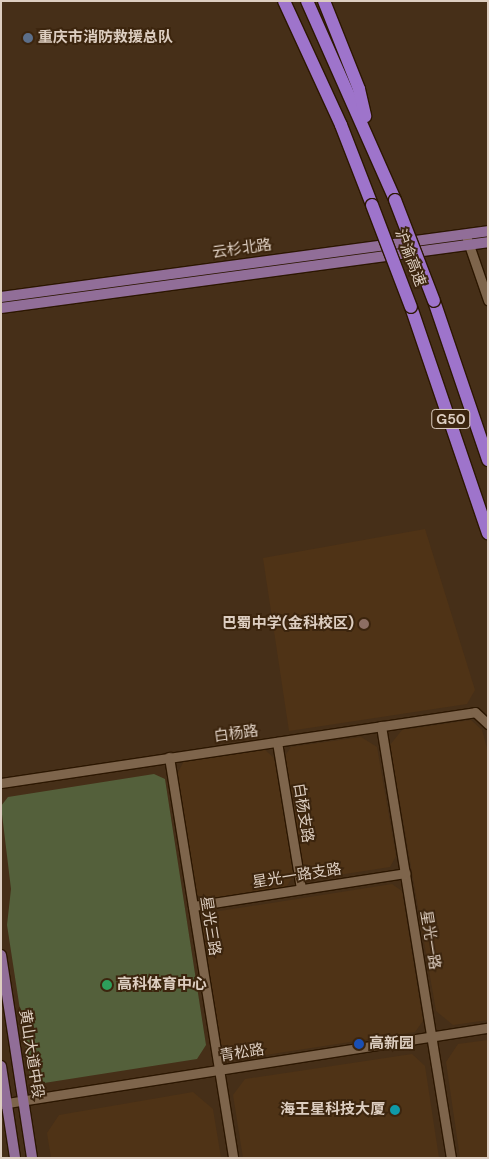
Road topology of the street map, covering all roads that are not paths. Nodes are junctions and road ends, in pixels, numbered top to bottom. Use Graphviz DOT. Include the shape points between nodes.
graph roads {
  1 [pos="284,1"];
  2 [pos="307,1"];
  3 [pos="324,1"];
  4 [pos="372,142"];
  5 [pos="488,231"];
  6 [pos="466,234"];
  7 [pos="488,242"];
  8 [pos="469,245"];
  9 [pos="1,297"];
  10 [pos="488,300"];
  11 [pos="1,308"];
  12 [pos="488,460"];
  13 [pos="488,533"];
  14 [pos="488,724"];
  15 [pos="381,726"];
  16 [pos="277,742"];
  17 [pos="170,757"];
  18 [pos="1,783"];
  19 [pos="405,873"];
  20 [pos="301,889"];
  21 [pos="193,906"];
  22 [pos="1,955"];
  23 [pos="488,1028"];
  24 [pos="431,1037"];
  25 [pos="1,1066"];
  26 [pos="219,1070"];
  27 [pos="23,1102"];
  28 [pos="4,1104"];
  29 [pos="14,1158"];
  30 [pos="32,1158"];
  31 [pos="233,1158"];
  32 [pos="451,1158"];
  1 -- 13 [label="highway, 沪渝高速 / G50, bridge" via="341,125 372,205 411,307"];
  2 -- 4 [label="highway, 沪渝高速 / G50"];
  3 -- 4 [label="highway" via="359,89"];
  4 -- 12 [label="highway, 沪渝高速 / G50, bridge" via="434,301"];
  5 -- 6 [label="main road, 云杉北路"];
  6 -- 8 [label="street"];
  6 -- 9 [label="main road, 云杉北路"];
  7 -- 8 [label="main road, 云杉北路"];
  8 -- 10 [label="street"];
  8 -- 11 [label="main road, 云杉北路"];
  14 -- 15 [label="street, 白杨路" via="476,712"];
  15 -- 16 [label="street, 白杨路"];
  15 -- 19 [label="street, 星光一路"];
  16 -- 17 [label="street, 白杨路"];
  16 -- 20 [label="street, 白杨支路"];
  17 -- 18 [label="street, 白杨路"];
  17 -- 21 [label="street, 星光三路"];
  19 -- 20 [label="street, 星光一路支路"];
  19 -- 24 [label="street, 星光一路"];
  20 -- 21 [label="street, 星光一路支路"];
  21 -- 26 [label="street, 星光三路"];
  22 -- 27 [label="main road, 黄山大道中段"];
  23 -- 24 [label="street, 青松路"];
  24 -- 26 [label="street, 青松路"];
  24 -- 32 [label="street, 星光一路"];
  25 -- 28 [label="main road, 黄山大道中段"];
  26 -- 27 [label="street, 青松路"];
  26 -- 31 [label="street, 星光三路"];
  27 -- 28 [label="street, 青松路"];
  27 -- 30 [label="main road, 黄山大道中段"];
  28 -- 29 [label="main road, 黄山大道中段"];
}
